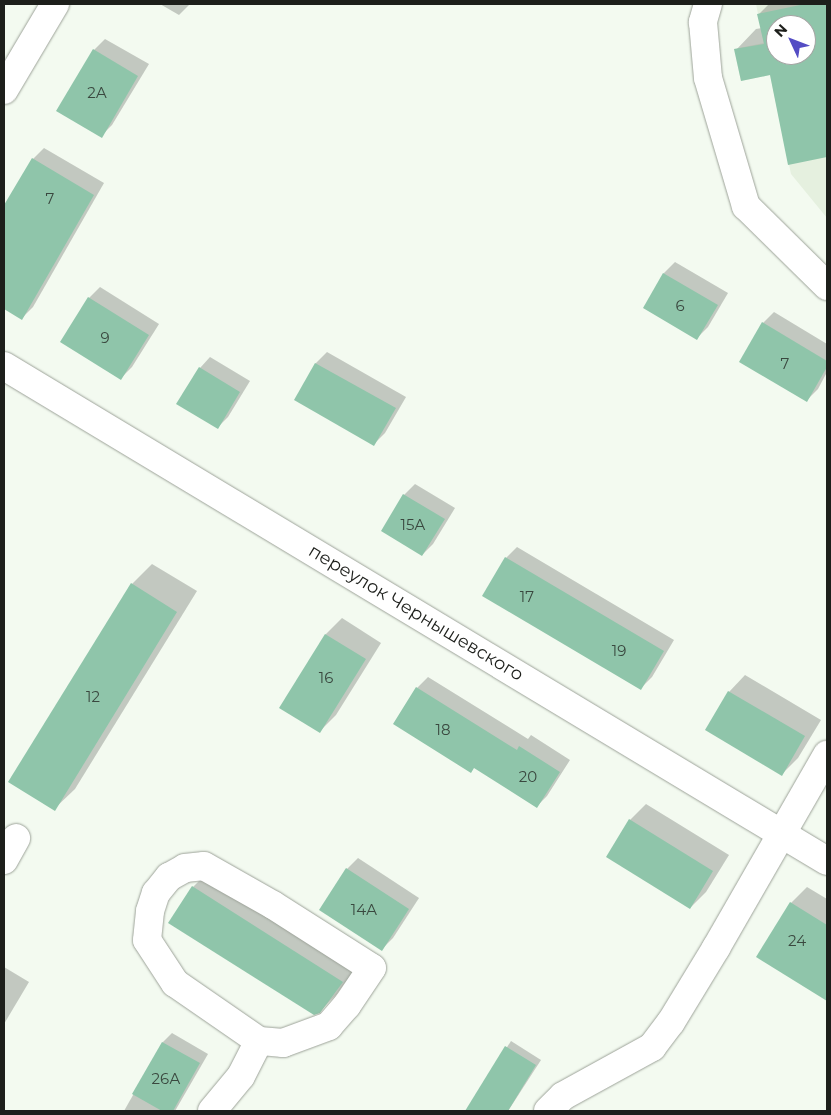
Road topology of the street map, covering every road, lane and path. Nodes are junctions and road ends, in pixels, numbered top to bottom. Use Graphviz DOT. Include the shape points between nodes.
graph roads {
  1 [pos="55,4"];
  2 [pos="708,4"];
  3 [pos="4,90"];
  4 [pos="827,286"];
  5 [pos="4,366"];
  6 [pos="827,755"];
  7 [pos="781,832"];
  8 [pos="827,861"];
  9 [pos="259,1041"];
  10 [pos="212,1111"];
  11 [pos="548,1111"];
  1 -- 3 [label="street"];
  2 -- 4 [label="street" via="703,22 708,78 746,206"];
  5 -- 7 [label="street, переулок Чернышевского"];
  6 -- 7 [label="street"];
  7 -- 8 [label="street, переулок Чернышевского"];
  7 -- 11 [label="street" via="716,948 652,1047 563,1096"];
  9 -- 9 [label="street" via="284,1043 329,1026 372,968 204,866 185,868 169,877 156,893 150,911 148,940 175,984"];
  9 -- 10 [label="street" via="241,1076"];
}
